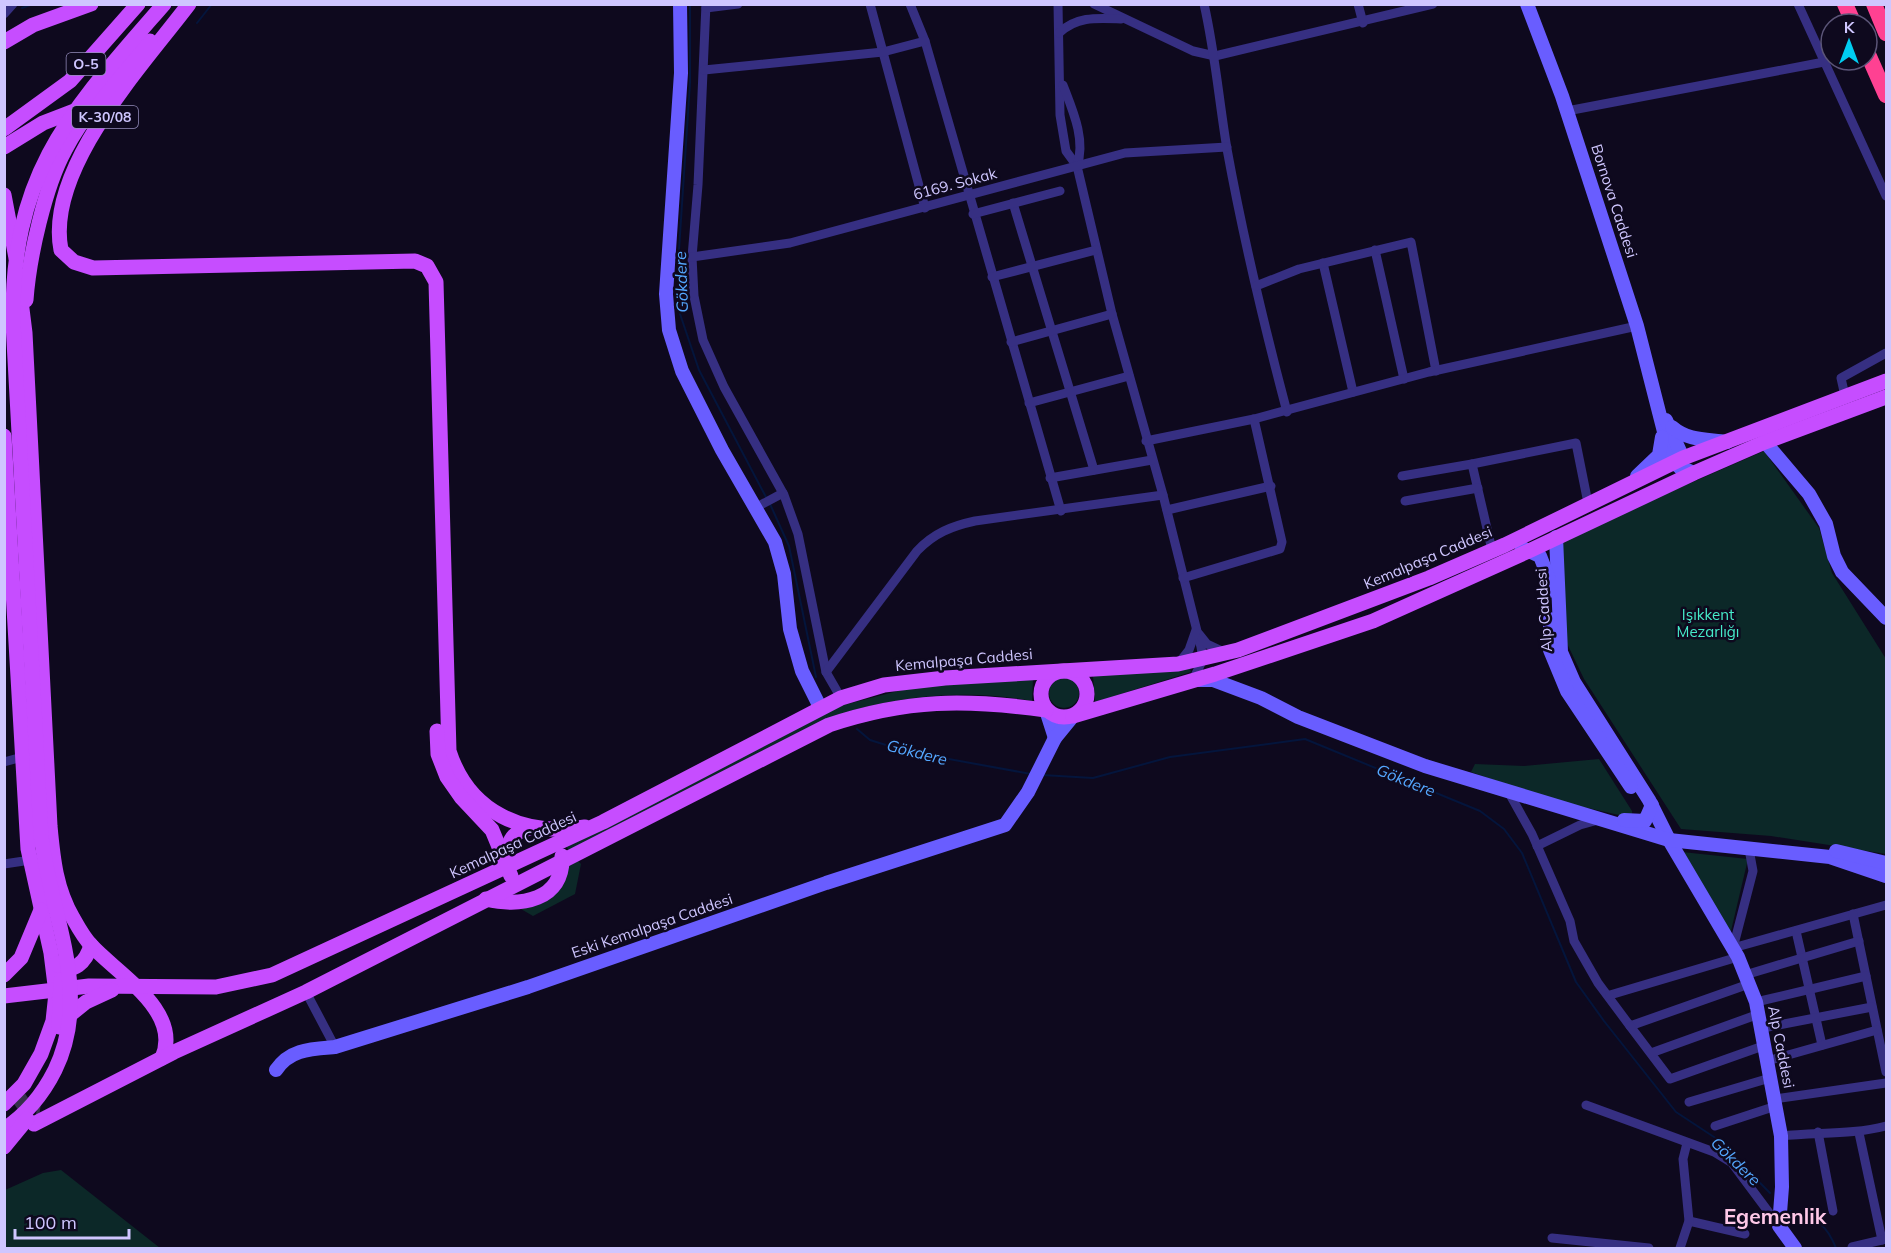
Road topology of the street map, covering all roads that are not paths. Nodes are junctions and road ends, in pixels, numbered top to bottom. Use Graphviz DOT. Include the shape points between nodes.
graph roads {
  1 [pos="13,4"];
  2 [pos="91,4"];
  3 [pos="138,4"];
  4 [pos="150,4"];
  5 [pos="164,4"];
  6 [pos="182,4"];
  7 [pos="189,4"];
  8 [pos="680,4"];
  9 [pos="738,4"];
  10 [pos="870,4"];
  11 [pos="910,4"];
  12 [pos="1058,4"];
  13 [pos="1094,4"];
  14 [pos="1358,4"];
  15 [pos="1433,4"];
  16 [pos="1527,4"];
  17 [pos="1798,4"];
  18 [pos="1874,4"];
  19 [pos="1205,5"];
  20 [pos="706,6"];
  21 [pos="4,14"];
  22 [pos="1128,19"];
  23 [pos="1363,23"];
  24 [pos="1059,33"];
  25 [pos="1887,33"];
  26 [pos="925,41"];
  27 [pos="4,42"];
  28 [pos="1819,51"];
  29 [pos="883,52"];
  30 [pos="1215,56"];
  31 [pos="1819,63"];
  32 [pos="704,70"];
  33 [pos="1829,72"];
  34 [pos="1876,72"];
  35 [pos="1061,80"];
  36 [pos="107,92"];
  37 [pos="1887,95"];
  38 [pos="1567,111"];
  39 [pos="30,122"];
  40 [pos="4,129"];
  41 [pos="4,147"];
  42 [pos="1227,147"];
  43 [pos="1077,166"];
  44 [pos="1060,191"];
  45 [pos="4,195"];
  46 [pos="1887,196"];
  47 [pos="968,197"];
  48 [pos="1013,203"];
  49 [pos="925,208"];
  50 [pos="973,214"];
  51 [pos="1096,250"];
  52 [pos="1375,250"];
  53 [pos="692,257"];
  54 [pos="1323,263"];
  55 [pos="427,266"];
  56 [pos="1033,267"];
  57 [pos="4,275"];
  58 [pos="992,277"];
  59 [pos="1256,286"];
  60 [pos="1112,314"];
  61 [pos="4,324"];
  62 [pos="1637,326"];
  63 [pos="1052,330"];
  64 [pos="25,333"];
  65 [pos="1011,342"];
  66 [pos="1887,353"];
  67 [pos="1436,371"];
  68 [pos="1129,376"];
  69 [pos="1404,379"];
  70 [pos="1887,381"];
  71 [pos="1070,392"];
  72 [pos="1353,392"];
  73 [pos="1845,396"];
  74 [pos="1887,398"];
  75 [pos="1029,403"];
  76 [pos="1287,411"];
  77 [pos="1660,411"];
  78 [pos="1254,419"];
  79 [pos="1671,426"];
  80 [pos="4,436"];
  81 [pos="1146,441"];
  82 [pos="1727,442"];
  83 [pos="1765,442"];
  84 [pos="1152,460"];
  85 [pos="1472,464"];
  86 [pos="1683,465"];
  87 [pos="5,468"];
  88 [pos="1094,470"];
  89 [pos="1402,476"];
  90 [pos="1050,478"];
  91 [pos="1626,484"];
  92 [pos="1271,486"];
  93 [pos="1478,488"];
  94 [pos="783,493"];
  95 [pos="1163,495"];
  96 [pos="1405,501"];
  97 [pos="1588,503"];
  98 [pos="754,508"];
  99 [pos="1167,510"];
  100 [pos="1061,511"];
  101 [pos="1556,537"];
  102 [pos="1499,547"];
  103 [pos="1531,550"];
  104 [pos="1183,578"];
  105 [pos="9,582"];
  106 [pos="9,607"];
  107 [pos="1887,618"];
  108 [pos="1196,630"];
  109 [pos="1232,657"];
  110 [pos="1203,659"];
  111 [pos="1178,664"];
  112 [pos="1062,671"];
  113 [pos="826,672"];
  114 [pos="1193,680"];
  115 [pos="841,698"];
  116 [pos="1261,699"];
  117 [pos="820,707"];
  118 [pos="1046,710"];
  119 [pos="1073,716"];
  120 [pos="1055,738"];
  121 [pos="22,757"];
  122 [pos="4,762"];
  123 [pos="1507,789"];
  124 [pos="1650,802"];
  125 [pos="1586,813"];
  126 [pos="1604,818"];
  127 [pos="603,822"];
  128 [pos="1661,824"];
  129 [pos="534,828"];
  130 [pos="1669,840"];
  131 [pos="558,844"];
  132 [pos="1537,846"];
  133 [pos="1749,849"];
  134 [pos="24,861"];
  135 [pos="562,861"];
  136 [pos="505,863"];
  137 [pos="1887,863"];
  138 [pos="4,864"];
  139 [pos="1887,876"];
  140 [pos="520,883"];
  141 [pos="486,900"];
  142 [pos="1887,905"];
  143 [pos="41,910"];
  144 [pos="1853,914"];
  145 [pos="1796,931"];
  146 [pos="1859,941"];
  147 [pos="91,945"];
  148 [pos="1736,952"];
  149 [pos="51,953"];
  150 [pos="1803,958"];
  151 [pos="4,975"];
  152 [pos="1866,976"];
  153 [pos="1748,980"];
  154 [pos="135,985"];
  155 [pos="1811,989"];
  156 [pos="56,990"];
  157 [pos="306,992"];
  158 [pos="1610,995"];
  159 [pos="4,996"];
  160 [pos="1872,1007"];
  161 [pos="1759,1015"];
  162 [pos="1816,1019"];
  163 [pos="1630,1026"];
  164 [pos="1877,1030"];
  165 [pos="45,1044"];
  166 [pos="1822,1045"];
  167 [pos="1763,1046"];
  168 [pos="335,1047"];
  169 [pos="1651,1053"];
  170 [pos="162,1058"];
  171 [pos="1767,1061"];
  172 [pos="276,1070"];
  173 [pos="1887,1072"];
  174 [pos="1770,1078"];
  175 [pos="1887,1083"];
  176 [pos="42,1093"];
  177 [pos="13,1095"];
  178 [pos="1689,1102"];
  179 [pos="1775,1102"];
  180 [pos="1586,1105"];
  181 [pos="4,1117"];
  182 [pos="37,1117"];
  183 [pos="1715,1126"];
  184 [pos="1887,1126"];
  185 [pos="4,1129"];
  186 [pos="1818,1132"];
  187 [pos="1859,1133"];
  188 [pos="1781,1136"];
  189 [pos="1687,1143"];
  190 [pos="4,1147"];
  191 [pos="1833,1211"];
  192 [pos="1689,1221"];
  193 [pos="1779,1226"];
  194 [pos="1745,1234"];
  195 [pos="1552,1238"];
  196 [pos="1884,1239"];
  197 [pos="1852,1247"];
  198 [pos="1650,1248"];
  199 [pos="1680,1248"];
  200 [pos="1795,1248"];
  1 -- 21 [label="street"];
  2 -- 27 [label="main road" via="33,25"];
  3 -- 39 [label="main road, O-5"];
  4 -- 57 [label="main road" via="78,89 48,134 18,201"];
  5 -- 176 [label="main road, bridge" via="89,90 58,135 31,194 16,257 14,323 41,835 70,974 72,1006 60,1059"];
  6 -- 36 [label="main road"];
  7 -- 55 [label="main road, K-30/08" via="80,156 64,198 60,247 64,255 93,268 415,261"];
  8 -- 98 [label="main road" via="681,74 666,285 669,330 682,371"];
  9 -- 20 [label="street"];
  10 -- 29 [label="street"];
  11 -- 26 [label="street"];
  12 -- 24 [label="street"];
  13 -- 22 [label="street"];
  14 -- 23 [label="street"];
  15 -- 23 [label="street"];
  16 -- 38 [label="main road, Bornova Caddesi"];
  17 -- 28 [label="street"];
  18 -- 25 [label="highway"];
  19 -- 30 [label="street"];
  20 -- 32 [label="street"];
  22 -- 24 [label="street" via="1090,17"];
  22 -- 30 [label="street" via="1193,51"];
  23 -- 30 [label="street"];
  24 -- 35 [label="street"];
  26 -- 29 [label="street"];
  26 -- 47 [label="street"];
  29 -- 32 [label="street"];
  29 -- 49 [label="street"];
  30 -- 42 [label="street"];
  31 -- 38 [label="street"];
  32 -- 53 [label="street"];
  33 -- 46 [label="street"];
  34 -- 37 [label="highway"];
  35 -- 43 [label="street" via="1060,115 1066,151"];
  35 -- 43 [label="street" via="1083,149"];
  36 -- 39 [label="main road" via="87,106"];
  36 -- 64 [label="main road" via="66,148 53,178 29,272"];
  38 -- 62 [label="main road, Bornova Caddesi"];
  39 -- 40 [label="main road, O-5"];
  39 -- 41 [label="main road, O-5"];
  42 -- 43 [label="street, 6169. Sokak" via="1125,153"];
  42 -- 59 [label="street"];
  43 -- 47 [label="street, 6169. Sokak"];
  43 -- 51 [label="street"];
  44 -- 48 [label="street"];
  45 -- 64 [label="main road"];
  47 -- 49 [label="street, 6169. Sokak"];
  47 -- 50 [label="street"];
  48 -- 50 [label="street"];
  48 -- 56 [label="street"];
  49 -- 53 [label="street, 6169. Sokak" via="790,243"];
  50 -- 58 [label="street"];
  51 -- 56 [label="street"];
  51 -- 60 [label="street"];
  52 -- 54 [label="street"];
  52 -- 67 [label="street" via="1411,242"];
  52 -- 69 [label="street"];
  53 -- 94 [label="street" via="694,296 703,340 724,387"];
  54 -- 59 [label="street"];
  54 -- 72 [label="street"];
  55 -- 129 [label="main road" via="436,282 448,751 461,779 479,800 503,818"];
  55 -- 136 [label="main road" via="438,754 453,787 488,824"];
  56 -- 58 [label="street"];
  56 -- 63 [label="street"];
  58 -- 65 [label="street"];
  59 -- 76 [label="street"];
  60 -- 63 [label="street"];
  60 -- 68 [label="street"];
  61 -- 181 [label="main road, bridge" via="32,844 62,985 59,1029 47,1064 28,1094"];
  62 -- 67 [label="street"];
  62 -- 77 [label="main road, Bornova Caddesi"];
  63 -- 65 [label="street"];
  63 -- 71 [label="street"];
  64 -- 147 [label="main road" via="53,862 61,895"];
  65 -- 75 [label="street"];
  66 -- 73 [label="street" via="1841,378"];
  67 -- 69 [label="street"];
  68 -- 71 [label="street"];
  68 -- 81 [label="street"];
  69 -- 72 [label="street"];
  70 -- 73 [label="main road, Kemalpaşa Caddesi"];
  71 -- 75 [label="street"];
  71 -- 88 [label="street"];
  72 -- 76 [label="street"];
  73 -- 82 [label="main road, Kemalpaşa Caddesi"];
  74 -- 83 [label="main road, Kemalpaşa Caddesi"];
  75 -- 90 [label="street"];
  76 -- 78 [label="street"];
  77 -- 79 [label="main road"];
  77 -- 86 [label="main road, Bornova Caddesi"];
  77 -- 91 [label="main road, Bornova Caddesi" via="1663,444 1659,455"];
  78 -- 81 [label="street"];
  78 -- 92 [label="street"];
  79 -- 82 [label="main road" via="1691,438"];
  79 -- 86 [label="main road"];
  80 -- 87 [label="main road"];
  81 -- 84 [label="street"];
  82 -- 86 [label="main road, Kemalpaşa Caddesi"];
  83 -- 86 [label="main road, Kemalpaşa Caddesi"];
  83 -- 107 [label="main road" via="1809,494 1826,524 1842,572"];
  84 -- 88 [label="street"];
  84 -- 95 [label="street"];
  85 -- 89 [label="street"];
  85 -- 93 [label="street"];
  85 -- 97 [label="street" via="1576,443"];
  86 -- 91 [label="main road, Kemalpaşa Caddesi"];
  86 -- 101 [label="main road, Kemalpaşa Caddesi" via="1674,482"];
  87 -- 105 [label="main road"];
  88 -- 90 [label="street"];
  90 -- 100 [label="street"];
  91 -- 97 [label="main road, Kemalpaşa Caddesi"];
  92 -- 99 [label="street"];
  92 -- 104 [label="street" via="1280,549"];
  93 -- 96 [label="street"];
  93 -- 102 [label="street"];
  94 -- 98 [label="street"];
  94 -- 113 [label="street" via="798,534"];
  95 -- 99 [label="street"];
  95 -- 100 [label="street"];
  97 -- 102 [label="main road, Kemalpaşa Caddesi"];
  98 -- 117 [label="main road" via="775,542 784,574 790,629 802,670"];
  99 -- 104 [label="street"];
  100 -- 113 [label="street" via="975,521 935,534 917,551"];
  101 -- 103 [label="main road, Kemalpaşa Caddesi"];
  101 -- 124 [label="main road, Alp Caddesi" via="1561,652 1574,682"];
  102 -- 103 [label="main road"];
  102 -- 109 [label="main road, Kemalpaşa Caddesi"];
  103 -- 109 [label="main road, Kemalpaşa Caddesi" via="1373,621"];
  103 -- 124 [label="main road, Alp Caddesi" via="1540,556 1549,579 1550,650 1567,691 1635,793"];
  104 -- 108 [label="street"];
  105 -- 106 [label="main road"];
  106 -- 121 [label="main road"];
  108 -- 109 [label="street" via="1207,644"];
  108 -- 110 [label="street"];
  108 -- 111 [label="street" via="1189,650"];
  109 -- 110 [label="main road, Kemalpaşa Caddesi"];
  109 -- 114 [label="main road, Kemalpaşa Caddesi"];
  109 -- 116 [label="main road" via="1236,681"];
  110 -- 111 [label="main road, Kemalpaşa Caddesi"];
  110 -- 114 [label="street"];
  111 -- 112 [label="main road, Kemalpaşa Caddesi"];
  112 -- 115 [label="main road, Kemalpaşa Caddesi" via="884,685"];
  112 -- 118 [label="main road" via="1048,677 1041,689"];
  112 -- 119 [label="main road" via="1076,674 1087,692 1084,706"];
  113 -- 115 [label="street"];
  114 -- 116 [label="main road" via="1213,680"];
  114 -- 119 [label="main road, Kemalpaşa Caddesi"];
  115 -- 117 [label="main road, Kemalpaşa Caddesi"];
  116 -- 123 [label="main road" via="1425,766"];
  117 -- 127 [label="main road, Kemalpaşa Caddesi"];
  118 -- 119 [label="main road" via="1059,717"];
  118 -- 120 [label="main road"];
  118 -- 135 [label="main road" via="938,702 867,712 808,735"];
  119 -- 120 [label="main road, Eski Kemalpaşa Caddesi"];
  120 -- 168 [label="main road, Eski Kemalpaşa Caddesi" via="1028,792 1005,825 528,987"];
  121 -- 122 [label="street"];
  121 -- 143 [label="main road" via="28,849"];
  123 -- 125 [label="main road"];
  123 -- 132 [label="street"];
  124 -- 125 [label="main road" via="1645,821"];
  124 -- 128 [label="main road, Alp Caddesi"];
  125 -- 126 [label="main road"];
  126 -- 130 [label="main road"];
  126 -- 132 [label="street"];
  127 -- 129 [label="main road" via="580,828"];
  127 -- 131 [label="main road, Kemalpaşa Caddesi"];
  128 -- 130 [label="main road, Alp Caddesi"];
  128 -- 137 [label="main road" via="1674,833 1825,848"];
  129 -- 131 [label="main road" via="548,833"];
  129 -- 136 [label="main road" via="519,831 511,838"];
  130 -- 133 [label="main road"];
  130 -- 148 [label="main road, Alp Caddesi"];
  131 -- 135 [label="main road"];
  131 -- 136 [label="main road, Kemalpaşa Caddesi"];
  132 -- 158 [label="street" via="1570,921 1574,941 1598,983"];
  133 -- 139 [label="main road" via="1830,857"];
  133 -- 148 [label="street" via="1753,871"];
  134 -- 138 [label="street"];
  135 -- 140 [label="main road"];
  135 -- 141 [label="main road" via="556,884 547,893 518,903"];
  136 -- 140 [label="main road"];
  136 -- 154 [label="main road, Kemalpaşa Caddesi" via="458,891 272,975 216,987"];
  140 -- 141 [label="main road"];
  141 -- 157 [label="main road"];
  142 -- 144 [label="street"];
  143 -- 149 [label="main road"];
  143 -- 151 [label="main road" via="21,958"];
  144 -- 145 [label="street"];
  144 -- 146 [label="street"];
  145 -- 148 [label="street"];
  145 -- 150 [label="street"];
  146 -- 150 [label="street"];
  146 -- 152 [label="street"];
  147 -- 149 [label="main road" via="84,963 70,968 57,965"];
  147 -- 154 [label="main road"];
  148 -- 153 [label="main road, Alp Caddesi"];
  148 -- 158 [label="street"];
  149 -- 156 [label="main road"];
  150 -- 153 [label="street"];
  150 -- 155 [label="street"];
  152 -- 155 [label="street"];
  152 -- 160 [label="street"];
  153 -- 161 [label="main road, Alp Caddesi"];
  153 -- 163 [label="street"];
  154 -- 156 [label="main road, Kemalpaşa Caddesi"];
  154 -- 165 [label="main road" via="86,1002 61,1022"];
  154 -- 170 [label="main road" via="146,996 162,1026 166,1043"];
  155 -- 161 [label="street"];
  155 -- 162 [label="street"];
  156 -- 159 [label="main road, Kemalpaşa Caddesi"];
  156 -- 165 [label="main road" via="54,1017"];
  157 -- 168 [label="street"];
  157 -- 170 [label="main road"];
  158 -- 163 [label="street"];
  160 -- 162 [label="street"];
  160 -- 164 [label="street"];
  161 -- 162 [label="street"];
  161 -- 167 [label="main road, Alp Caddesi"];
  161 -- 169 [label="street"];
  162 -- 166 [label="street"];
  163 -- 169 [label="street"];
  164 -- 166 [label="street"];
  164 -- 173 [label="street"];
  165 -- 177 [label="main road"];
  166 -- 171 [label="street"];
  167 -- 169 [label="street" via="1670,1079"];
  167 -- 171 [label="main road, Alp Caddesi"];
  168 -- 172 [label="main road, Eski Kemalpaşa Caddesi" via="302,1050 284,1058"];
  170 -- 182 [label="main road"];
  171 -- 174 [label="main road, Alp Caddesi"];
  174 -- 178 [label="street"];
  174 -- 179 [label="main road, Alp Caddesi"];
  175 -- 179 [label="street"];
  176 -- 185 [label="main road, bridge"];
  176 -- 190 [label="main road, bridge"];
  179 -- 183 [label="street"];
  179 -- 188 [label="main road, Alp Caddesi"];
  180 -- 189 [label="street"];
  184 -- 187 [label="street"];
  186 -- 187 [label="street"];
  186 -- 188 [label="street"];
  186 -- 191 [label="street"];
  187 -- 196 [label="street"];
  188 -- 193 [label="main road, Alp Caddesi"];
  189 -- 192 [label="street" via="1683,1159"];
  189 -- 193 [label="street" via="1732,1163"];
  192 -- 194 [label="street"];
  192 -- 199 [label="street"];
  193 -- 200 [label="main road"];
  195 -- 198 [label="street"];
  196 -- 197 [label="street"];
}
